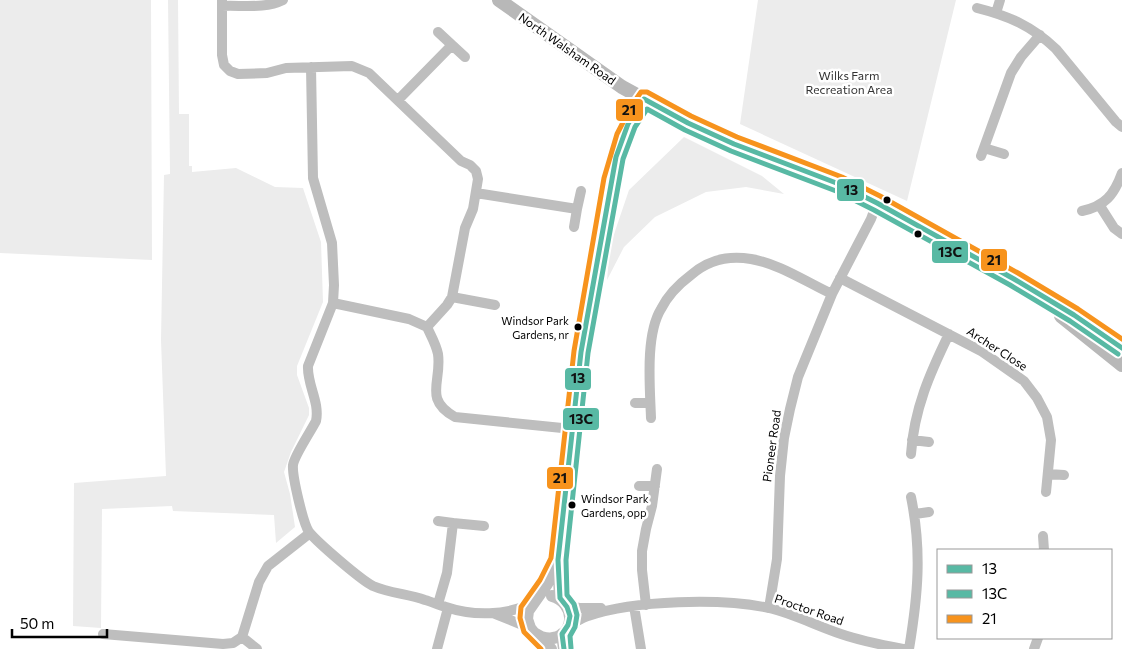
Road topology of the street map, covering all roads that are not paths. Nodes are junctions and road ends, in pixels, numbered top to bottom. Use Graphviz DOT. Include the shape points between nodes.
graph roads {
  1 [pos="283,0"];
  2 [pos="499,0"];
  3 [pos="1000,0"];
  4 [pos="222,3"];
  5 [pos="977,8"];
  6 [pos="996,13"];
  7 [pos="438,32"];
  8 [pos="1040,35"];
  9 [pos="452,45"];
  10 [pos="466,58"];
  11 [pos="311,68"];
  12 [pos="398,100"];
  13 [pos="644,100"];
  14 [pos="1122,127"];
  15 [pos="1004,154"];
  16 [pos="1122,173"];
  17 [pos="581,191"];
  18 [pos="476,193"];
  19 [pos="877,202"];
  20 [pos="1100,206"];
  21 [pos="577,209"];
  22 [pos="1082,212"];
  23 [pos="574,227"];
  24 [pos="1122,234"];
  25 [pos="840,278"];
  26 [pos="1014,278"];
  27 [pos="832,294"];
  28 [pos="452,297"];
  29 [pos="333,303"];
  30 [pos="495,305"];
  31 [pos="427,327"];
  32 [pos="948,334"];
  33 [pos="1122,348"];
  34 [pos="1122,365"];
  35 [pos="635,403"];
  36 [pos="650,403"];
  37 [pos="651,418"];
  38 [pos="572,430"];
  39 [pos="912,440"];
  40 [pos="929,442"];
  41 [pos="911,454"];
  42 [pos="657,469"];
  43 [pos="1048,474"];
  44 [pos="1064,475"];
  45 [pos="639,486"];
  46 [pos="655,486"];
  47 [pos="1046,492"];
  48 [pos="911,497"];
  49 [pos="929,512"];
  50 [pos="915,514"];
  51 [pos="438,521"];
  52 [pos="453,523"];
  53 [pos="484,526"];
  54 [pos="310,533"];
  55 [pos="1043,536"];
  56 [pos="1044,549"];
  57 [pos="558,560"];
  58 [pos="534,601"];
  59 [pos="564,601"];
  60 [pos="438,604"];
  61 [pos="646,605"];
  62 [pos="634,606"];
  63 [pos="448,608"];
  64 [pos="617,608"];
  65 [pos="769,608"];
  66 [pos="492,613"];
  67 [pos="530,628"];
  68 [pos="565,630"];
  69 [pos="103,634"];
  70 [pos="242,637"];
  71 [pos="541,637"];
  72 [pos="143,644"];
  73 [pos="257,649"];
  74 [pos="437,649"];
  75 [pos="551,649"];
  76 [pos="564,649"];
  77 [pos="641,649"];
  78 [pos="903,649"];
  79 [pos="910,649"];
  1 -- 4 [label="street" via="261,5"];
  2 -- 13 [label="main road, North Walsham Road"];
  3 -- 6 [label="street"];
  4 -- 11 [label="street" via="222,55 230,71 238,74 267,73 286,68"];
  5 -- 6 [label="street"];
  6 -- 8 [label="street" via="1029,26"];
  7 -- 9 [label="street"];
  8 -- 14 [label="street" via="1056,49"];
  8 -- 15 [label="street" via="1011,73 982,152"];
  9 -- 10 [label="street"];
  9 -- 12 [label="street"];
  11 -- 12 [label="street" via="360,68"];
  11 -- 29 [label="street" via="313,178 332,243"];
  12 -- 18 [label="street" via="476,172"];
  13 -- 19 [label="main road, North Walsham Road" via="734,144"];
  13 -- 38 [label="street" via="625,132 611,179 581,352"];
  16 -- 20 [label="street" via="1112,193"];
  17 -- 21 [label="street"];
  18 -- 21 [label="street"];
  18 -- 28 [label="street" via="465,228"];
  19 -- 25 [label="street, Pioneer Road"];
  19 -- 26 [label="main road, North Walsham Road"];
  20 -- 22 [label="street"];
  20 -- 24 [label="street" via="1114,228"];
  21 -- 23 [label="street"];
  25 -- 27 [label="street, Pioneer Road"];
  25 -- 32 [label="street, Archer Close"];
  26 -- 33 [label="main road, North Walsham Road"];
  26 -- 34 [label="main road, North Walsham Road"];
  27 -- 36 [label="street" via="770,264 750,259 720,259 702,265 677,287 660,310 649,359"];
  27 -- 65 [label="street, Pioneer Road" via="798,377 788,419 780,476 777,559"];
  28 -- 30 [label="street"];
  28 -- 31 [label="street"];
  29 -- 31 [label="street" via="409,319"];
  29 -- 54 [label="street" via="308,366 307,374 318,414 293,465"];
  31 -- 38 [label="street" via="438,354 436,392 443,415"];
  32 -- 39 [label="street, Archer Close" via="922,394"];
  32 -- 43 [label="street, Archer Close" via="1000,363 1024,381 1038,398 1047,417 1051,440"];
  35 -- 36 [label="street"];
  36 -- 37 [label="street"];
  38 -- 57 [label="street"];
  39 -- 40 [label="street"];
  39 -- 41 [label="street, Archer Close"];
  42 -- 46 [label="street"];
  43 -- 44 [label="street"];
  43 -- 47 [label="street, Archer Close"];
  45 -- 46 [label="street"];
  46 -- 61 [label="street" via="642,551"];
  48 -- 50 [label="street"];
  49 -- 50 [label="street"];
  50 -- 79 [label="street" via="918,583"];
  51 -- 52 [label="street"];
  52 -- 53 [label="street"];
  52 -- 60 [label="street" via="447,573"];
  54 -- 60 [label="street" via="372,585"];
  54 -- 70 [label="street" via="268,566 259,582"];
  55 -- 56 [label="street"];
  57 -- 58 [label="street" via="547,584"];
  57 -- 59 [label="street"];
  58 -- 59 [label="street" via="549,595"];
  58 -- 66 [label="street"];
  58 -- 67 [label="street" via="528,610"];
  59 -- 64 [label="street, Proctor Road" via="580,608"];
  59 -- 68 [label="street" via="571,615"];
  60 -- 63 [label="street"];
  61 -- 62 [label="street, Proctor Road"];
  61 -- 65 [label="street, Proctor Road" via="688,602"];
  62 -- 64 [label="street, Proctor Road"];
  62 -- 77 [label="street"];
  63 -- 66 [label="street"];
  63 -- 74 [label="street"];
  64 -- 68 [label="street, Proctor Road" via="587,616"];
  65 -- 78 [label="street, Proctor Road" via="848,636"];
  66 -- 67 [label="street"];
  67 -- 71 [label="street"];
  68 -- 71 [label="street" via="553,638"];
  68 -- 76 [label="street"];
  69 -- 72 [label="street"];
  70 -- 72 [label="street" via="223,644"];
  70 -- 73 [label="street"];
  71 -- 75 [label="street"];
}
